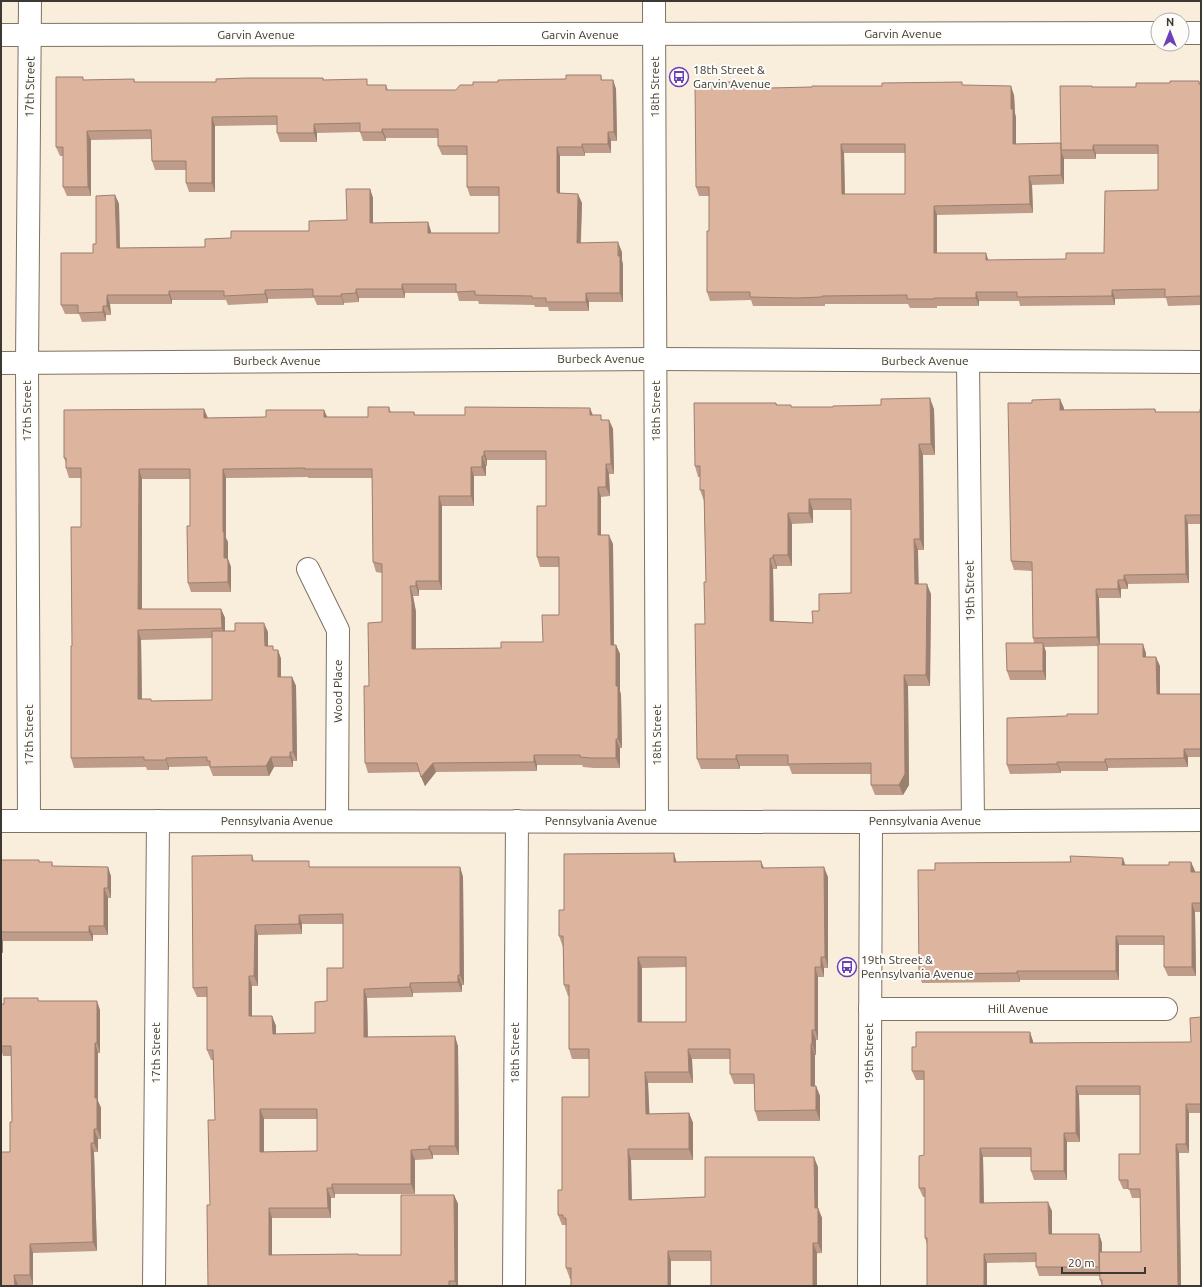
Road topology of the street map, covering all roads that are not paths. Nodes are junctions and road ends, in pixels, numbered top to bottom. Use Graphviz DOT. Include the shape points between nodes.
graph roads {
  1 [pos="30,1"];
  2 [pos="654,1"];
  3 [pos="1190,33"];
  4 [pos="1201,33"];
  5 [pos="655,34"];
  6 [pos="1150,34"];
  7 [pos="1,35"];
  8 [pos="30,35"];
  9 [pos="656,359"];
  10 [pos="968,361"];
  11 [pos="1201,362"];
  12 [pos="1,363"];
  13 [pos="27,363"];
  14 [pos="308,569"];
  15 [pos="1201,820"];
  16 [pos="1,821"];
  17 [pos="29,821"];
  18 [pos="158,821"];
  19 [pos="337,821"];
  20 [pos="517,821"];
  21 [pos="657,821"];
  22 [pos="973,821"];
  23 [pos="871,822"];
  24 [pos="870,1009"];
  25 [pos="1166,1009"];
  26 [pos="154,1286"];
  27 [pos="514,1286"];
  28 [pos="869,1286"];
  1 -- 8 [label="street, 17th Street"];
  2 -- 5 [label="street, 18th Street"];
  3 -- 4 [label="street"];
  5 -- 6 [label="street, Garvin Avenue"];
  5 -- 8 [label="street, Garvin Avenue"];
  5 -- 9 [label="street, 18th Street"];
  7 -- 8 [label="street, Garvin Avenue"];
  8 -- 13 [label="street, 17th Street"];
  9 -- 10 [label="street, Burbeck Avenue"];
  9 -- 13 [label="street, Burbeck Avenue"];
  9 -- 21 [label="street, 18th Street"];
  10 -- 11 [label="street, Burbeck Avenue"];
  10 -- 22 [label="street, 19th Street"];
  12 -- 13 [label="street, Burbeck Avenue"];
  13 -- 17 [label="street, 17th Street"];
  14 -- 19 [label="street, Wood Place" via="338,630"];
  15 -- 22 [label="street, Pennsylvania Avenue"];
  16 -- 17 [label="street, Pennsylvania Avenue"];
  17 -- 18 [label="street, Pennsylvania Avenue"];
  18 -- 19 [label="street, Pennsylvania Avenue"];
  18 -- 26 [label="street, 17th Street"];
  19 -- 20 [label="street, Pennsylvania Avenue"];
  20 -- 21 [label="street, Pennsylvania Avenue"];
  20 -- 27 [label="street, 18th Street"];
  21 -- 23 [label="street, Pennsylvania Avenue"];
  22 -- 23 [label="street, Pennsylvania Avenue"];
  23 -- 24 [label="street, 19th Street"];
  24 -- 25 [label="street, Hill Avenue"];
  24 -- 28 [label="street, 19th Street"];
}
